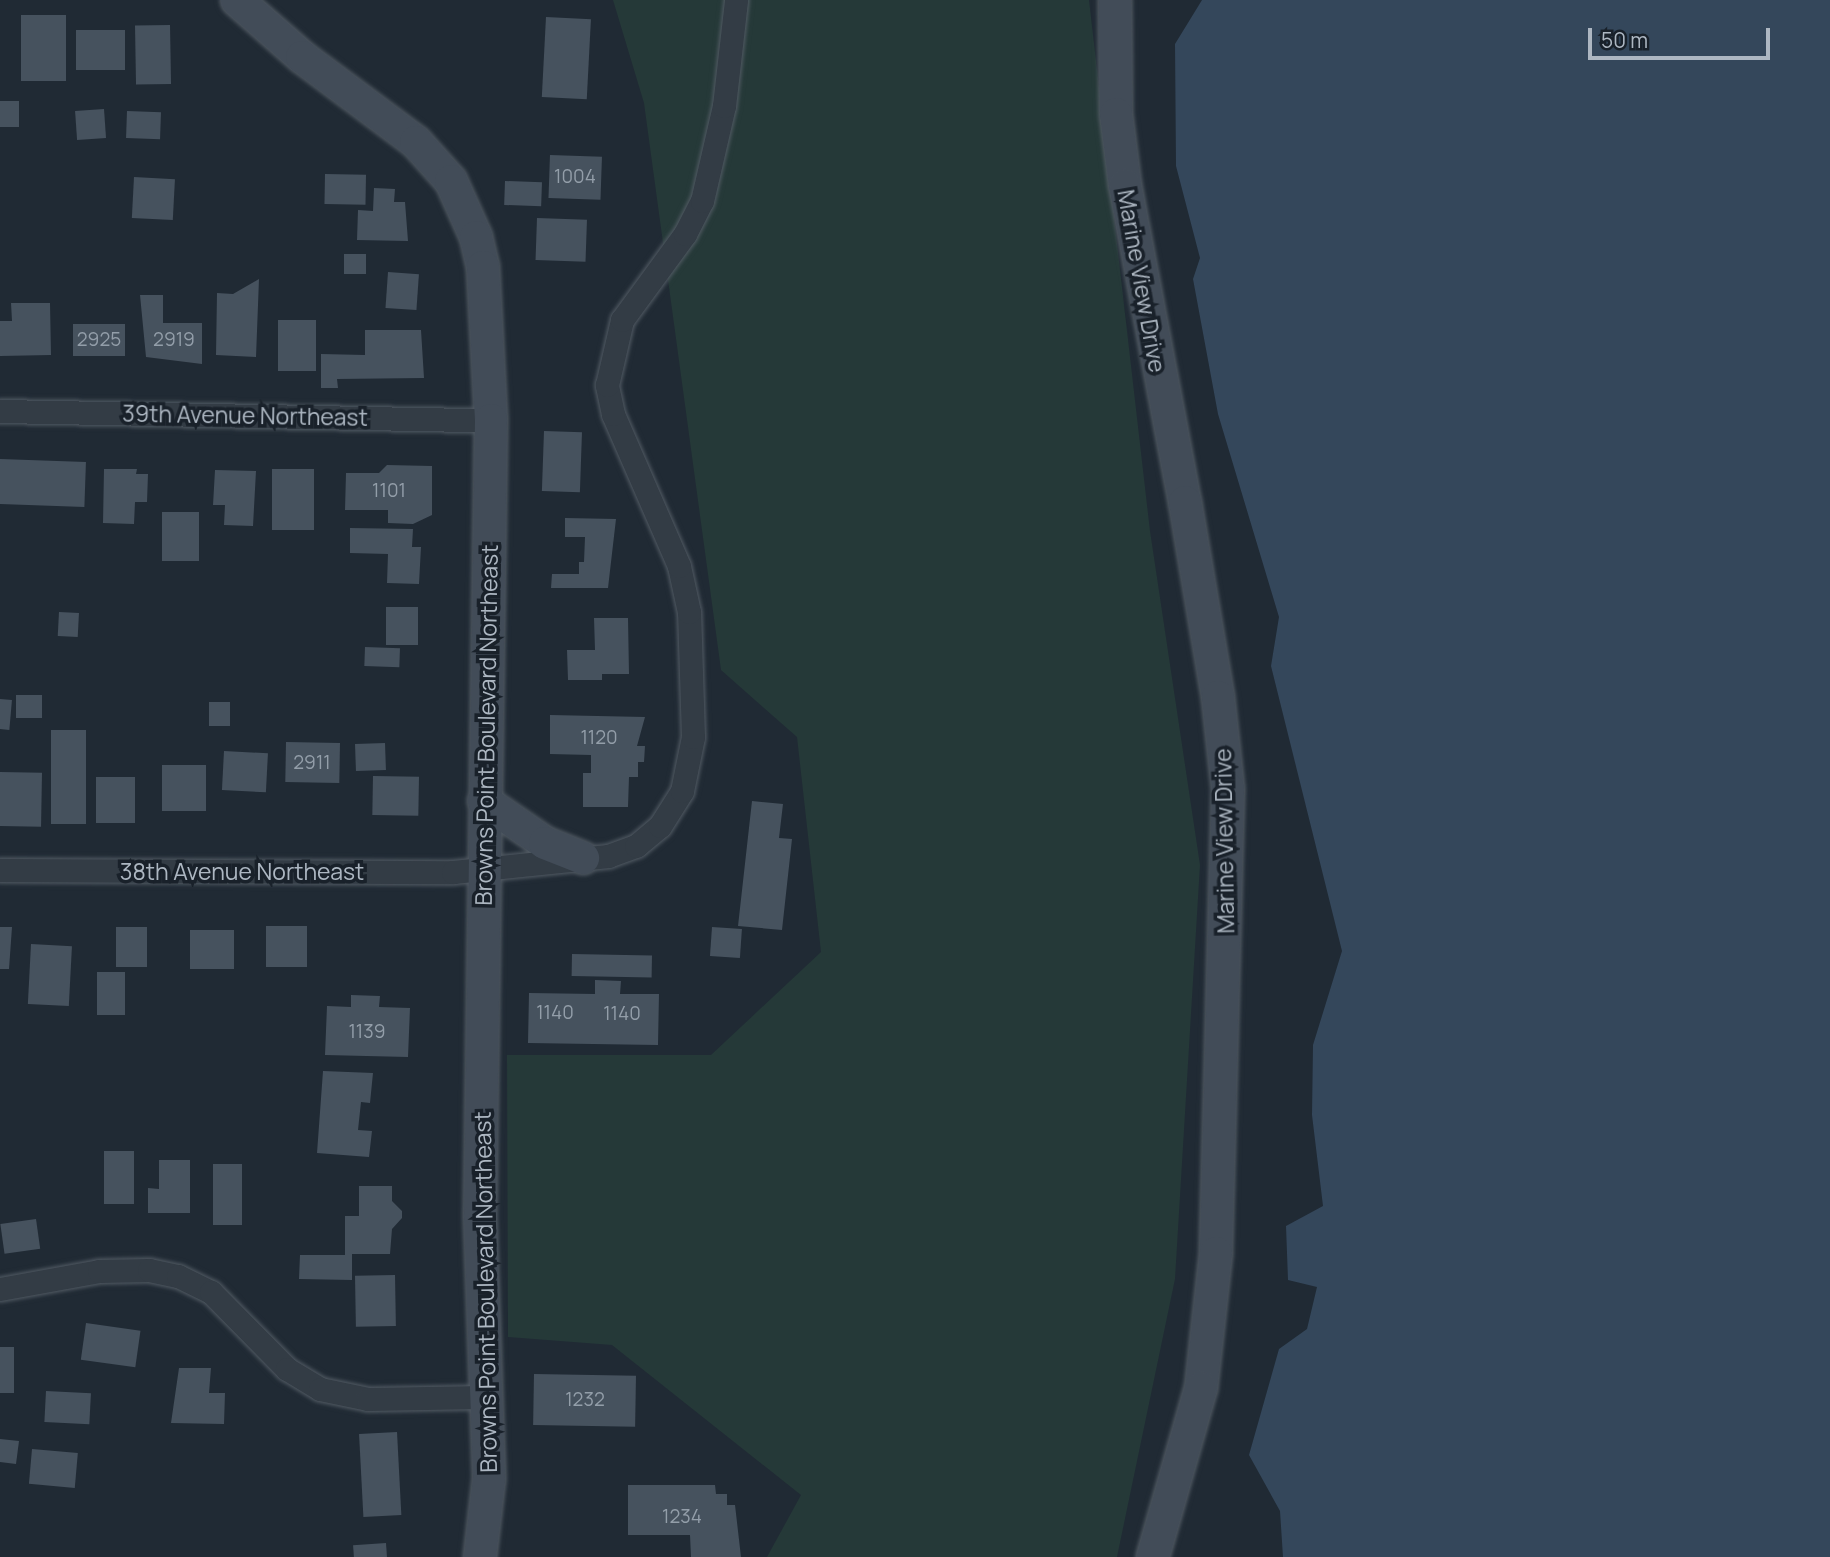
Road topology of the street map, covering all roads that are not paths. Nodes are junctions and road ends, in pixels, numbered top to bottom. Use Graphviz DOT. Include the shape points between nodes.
graph roads {
  1 [pos="237,0"];
  2 [pos="736,0"];
  3 [pos="1115,0"];
  4 [pos="0,411"];
  5 [pos="491,420"];
  6 [pos="484,800"];
  7 [pos="583,859"];
  8 [pos="484,867"];
  9 [pos="0,870"];
  10 [pos="0,1289"];
  11 [pos="485,1397"];
  12 [pos="480,1557"];
  13 [pos="1153,1557"];
  1 -- 5 [label="street, Browns Point Boulevard Northeast" via="302,57 416,142 451,180 476,237 483,267"];
  2 -- 7 [label="street, 38th Avenue Northeast" via="724,106 702,201 685,234 622,320 607,385 613,414 679,566 695,687 688,769 682,791 649,838 608,856"];
  3 -- 13 [label="street, Marine View Drive" via="1116,114 1125,186 1185,502 1218,697 1228,789 1216,1253 1193,1423"];
  4 -- 5 [label="street, 39th Avenue Northeast"];
  5 -- 6 [label="street, Browns Point Boulevard Northeast"];
  6 -- 7 [label="street" via="545,843"];
  6 -- 8 [label="street, Browns Point Boulevard Northeast"];
  7 -- 8 [label="street, 38th Avenue Northeast"];
  8 -- 9 [label="street, 38th Avenue Northeast" via="441,872"];
  8 -- 11 [label="street, Browns Point Boulevard Northeast" via="480,1216"];
  10 -- 11 [label="street" via="99,1271 149,1270 178,1276 211,1292 287,1369 320,1389 368,1399"];
  11 -- 12 [label="street, Browns Point Boulevard Northeast" via="489,1479"];
}
